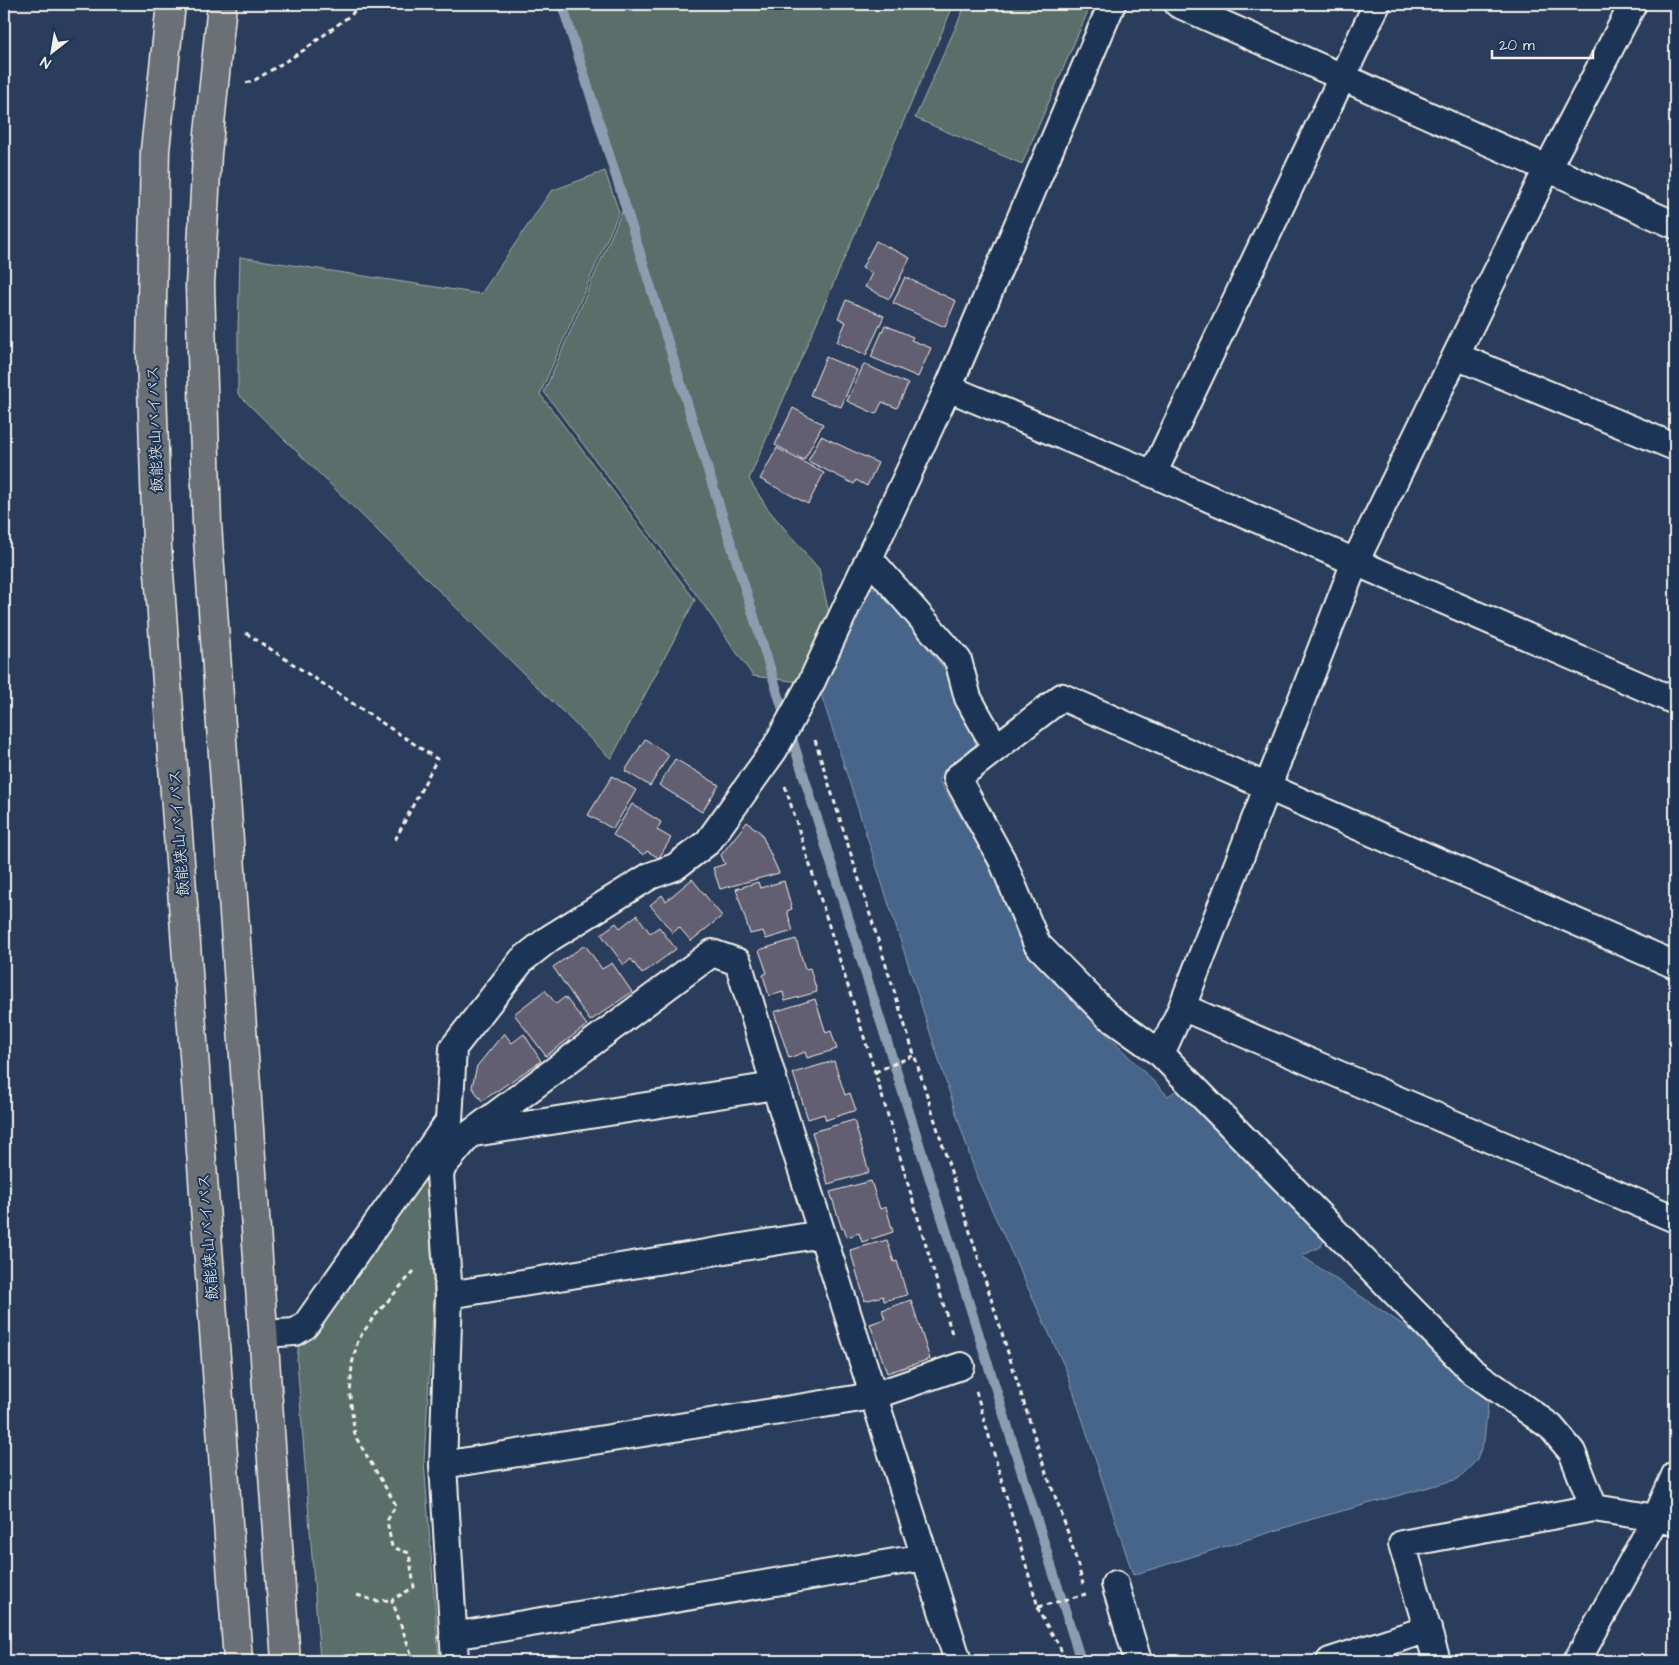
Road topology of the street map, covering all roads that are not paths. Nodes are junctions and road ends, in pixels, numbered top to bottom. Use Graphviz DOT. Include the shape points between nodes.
graph roads {
  1 [pos="171,4"];
  2 [pos="222,4"];
  3 [pos="1112,4"];
  4 [pos="1178,4"];
  5 [pos="1376,4"];
  6 [pos="1633,4"];
  7 [pos="1341,76"];
  8 [pos="1547,169"];
  9 [pos="1675,226"];
  10 [pos="1456,356"];
  11 [pos="948,388"];
  12 [pos="1675,446"];
  13 [pos="1153,474"];
  14 [pos="870,558"];
  15 [pos="1355,562"];
  16 [pos="1675,701"];
  17 [pos="996,748"];
  18 [pos="1267,787"];
  19 [pos="1675,965"];
  20 [pos="1182,1007"];
  21 [pos="1161,1054"];
  22 [pos="775,1086"];
  23 [pos="471,1133"];
  24 [pos="1675,1219"];
  25 [pos="822,1234"];
  26 [pos="449,1295"];
  27 [pos="263,1334"];
  28 [pos="961,1366"];
  29 [pos="873,1396"];
  30 [pos="442,1465"];
  31 [pos="1675,1475"];
  32 [pos="1594,1508"];
  33 [pos="1666,1520"];
  34 [pos="925,1557"];
  35 [pos="1115,1584"];
  36 [pos="1428,1629"];
  37 [pos="453,1636"];
  38 [pos="238,1661"];
  39 [pos="286,1661"];
  40 [pos="455,1661"];
  41 [pos="958,1661"];
  42 [pos="1138,1661"];
  43 [pos="1330,1661"];
  44 [pos="1437,1661"];
  45 [pos="1577,1661"];
  1 -- 38 [label="highway, 飯能狭山バイパス" via="155,150 151,353 157,545"];
  2 -- 27 [label="highway" via="200,285 207,524"];
  3 -- 11 [label="street"];
  4 -- 7 [label="street"];
  5 -- 7 [label="street"];
  6 -- 8 [label="street"];
  7 -- 8 [label="street"];
  7 -- 13 [label="street"];
  8 -- 9 [label="street"];
  8 -- 10 [label="street"];
  10 -- 12 [label="street"];
  10 -- 15 [label="street"];
  11 -- 13 [label="street"];
  11 -- 14 [label="street"];
  13 -- 15 [label="street"];
  14 -- 17 [label="street" via="958,660 968,698"];
  14 -- 27 [label="street" via="776,746 708,842 675,867 650,876 550,938 522,960 453,1048 449,1121 305,1326 295,1332"];
  15 -- 16 [label="street"];
  15 -- 18 [label="street"];
  17 -- 18 [label="street" via="1062,698"];
  17 -- 21 [label="street" via="956,778 1002,860 1037,944 1108,1016"];
  18 -- 19 [label="street"];
  18 -- 20 [label="street"];
  20 -- 21 [label="street"];
  20 -- 24 [label="street"];
  21 -- 32 [label="street" via="1472,1371 1551,1427 1572,1452"];
  22 -- 23 [label="street"];
  22 -- 23 [label="street" via="738,962 712,952"];
  22 -- 25 [label="street"];
  23 -- 26 [label="street" via="443,1166 440,1175"];
  25 -- 26 [label="street"];
  25 -- 29 [label="street"];
  26 -- 30 [label="street"];
  27 -- 39 [label="highway"];
  28 -- 29 [label="street"];
  29 -- 30 [label="street"];
  29 -- 34 [label="street"];
  30 -- 37 [label="street"];
  31 -- 33 [label="street"];
  32 -- 33 [label="street"];
  32 -- 36 [label="street" via="1402,1544"];
  33 -- 45 [label="street"];
  34 -- 37 [label="street"];
  34 -- 41 [label="street"];
  35 -- 42 [label="street"];
  36 -- 43 [label="street"];
  36 -- 44 [label="street"];
  37 -- 40 [label="street"];
}
